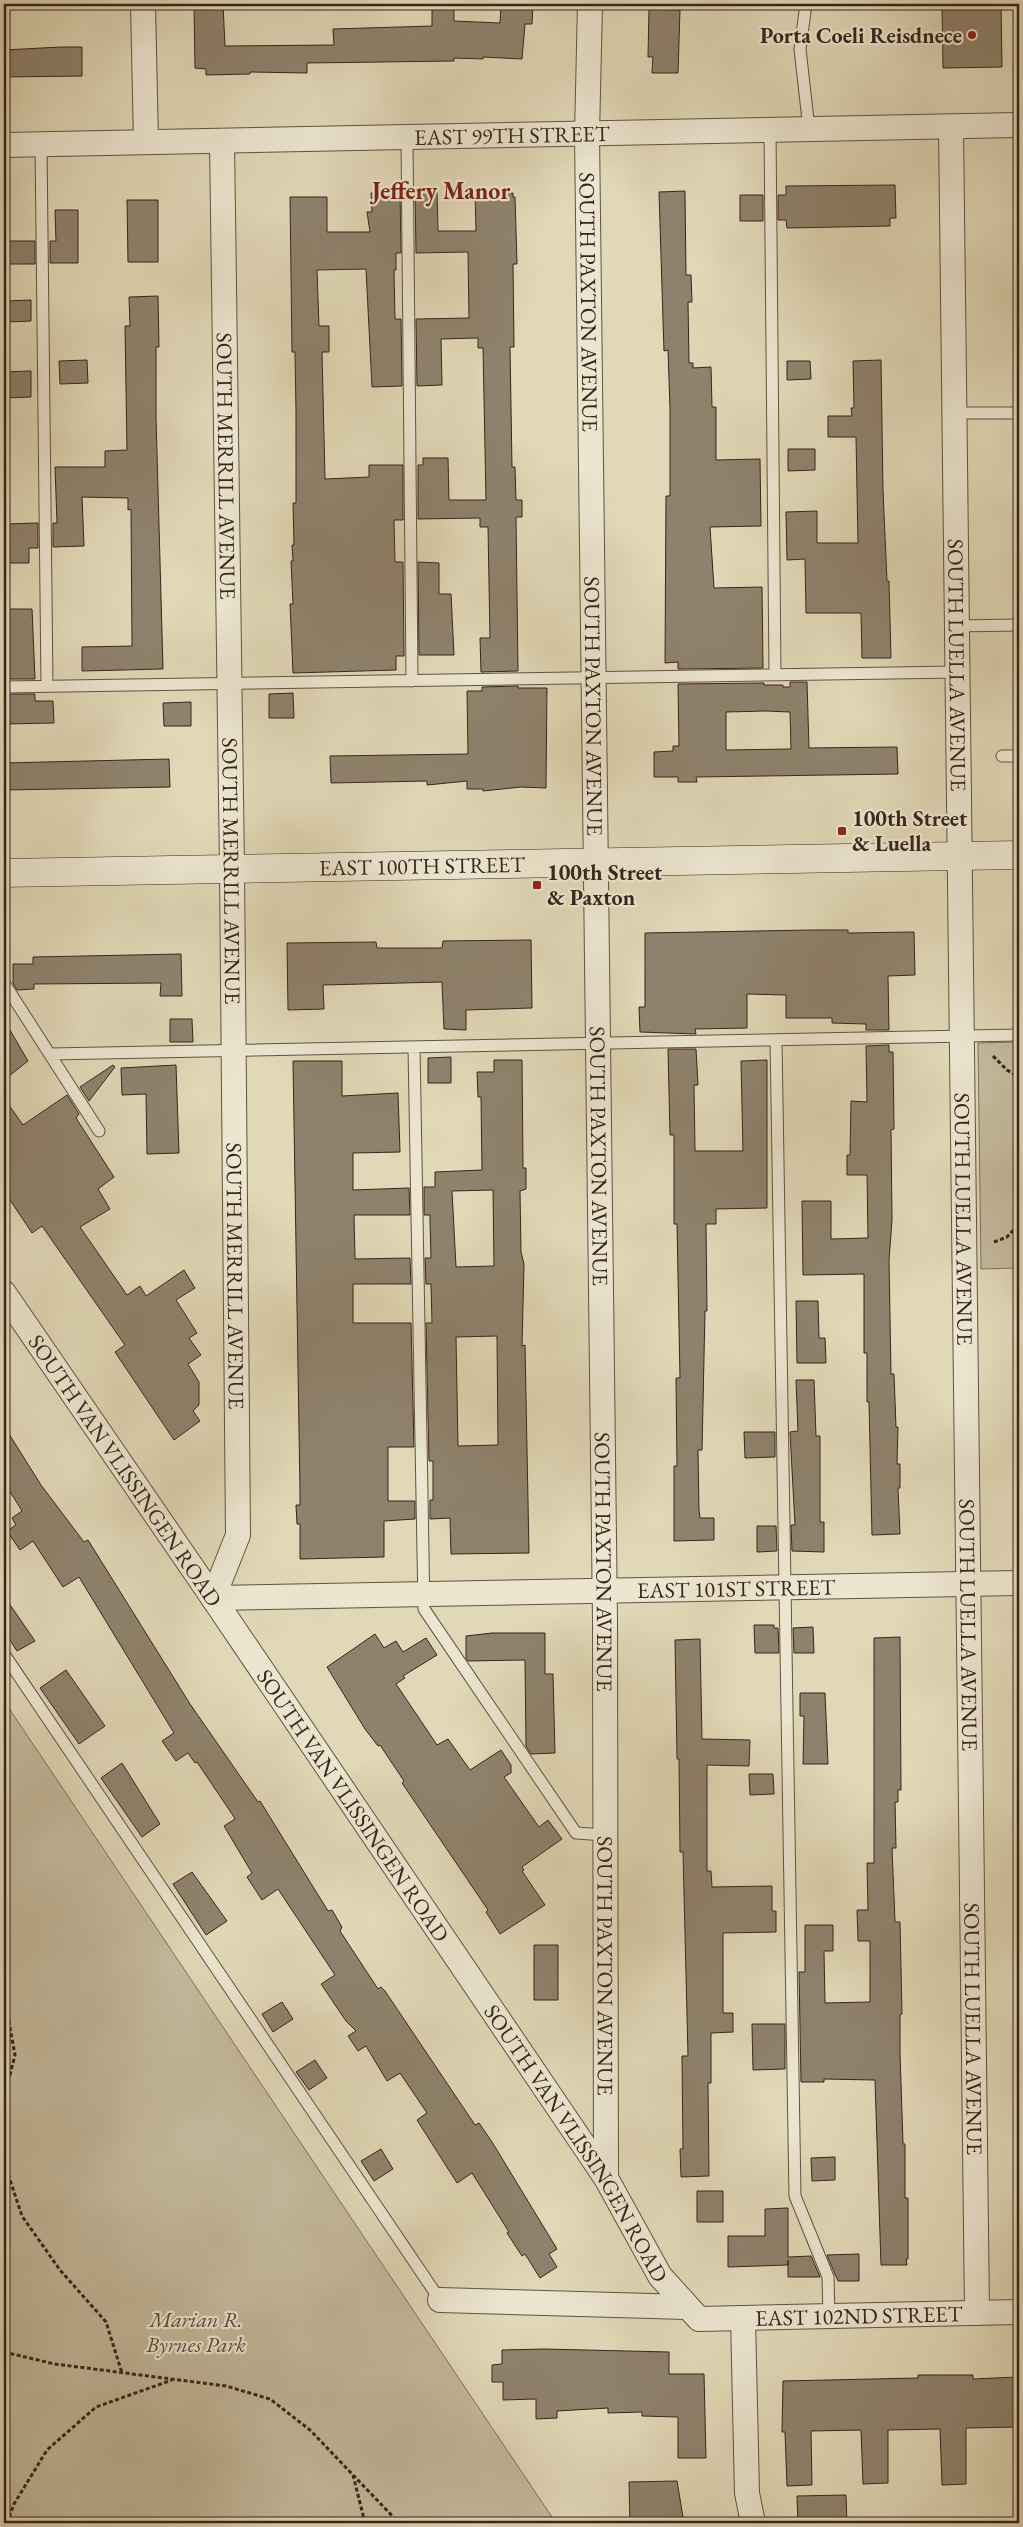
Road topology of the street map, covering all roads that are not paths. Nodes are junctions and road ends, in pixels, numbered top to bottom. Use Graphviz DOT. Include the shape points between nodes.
graph roads {
  1 [pos="143,4"];
  2 [pos="590,4"];
  3 [pos="806,4"];
  4 [pos="1019,125"];
  5 [pos="950,127"];
  6 [pos="809,129"];
  7 [pos="770,130"];
  8 [pos="587,134"];
  9 [pos="407,137"];
  10 [pos="222,140"];
  11 [pos="146,142"];
  12 [pos="41,144"];
  13 [pos="4,145"];
  14 [pos="954,413"];
  15 [pos="1019,413"];
  16 [pos="1019,625"];
  17 [pos="956,626"];
  18 [pos="956,672"];
  19 [pos="774,674"];
  20 [pos="594,677"];
  21 [pos="412,681"];
  22 [pos="230,683"];
  23 [pos="47,686"];
  24 [pos="4,687"];
  25 [pos="1002,756"];
  26 [pos="1019,756"];
  27 [pos="1019,855"];
  28 [pos="959,856"];
  29 [pos="596,862"];
  30 [pos="232,869"];
  31 [pos="4,873"];
  32 [pos="4,983"];
  33 [pos="1019,1035"];
  34 [pos="961,1036"];
  35 [pos="776,1040"];
  36 [pos="598,1044"];
  37 [pos="414,1047"];
  38 [pos="234,1051"];
  39 [pos="50,1054"];
  40 [pos="99,1131"];
  41 [pos="4,1293"];
  42 [pos="1019,1583"];
  43 [pos="969,1584"];
  44 [pos="785,1587"];
  45 [pos="604,1590"];
  46 [pos="424,1594"];
  47 [pos="214,1598"];
  48 [pos="4,1654"];
  49 [pos="605,1835"];
  50 [pos="606,2178"];
  51 [pos="440,2300"];
  52 [pos="1019,2312"];
  53 [pos="693,2313"];
  54 [pos="977,2313"];
  55 [pos="829,2316"];
  56 [pos="743,2318"];
  57 [pos="753,2523"];
  1 -- 11 [label="street"];
  2 -- 8 [label="street, SOUTH PAXTON AVENUE"];
  3 -- 6 [label="lane" via="800,49"];
  4 -- 5 [label="street, EAST 99TH STREET"];
  5 -- 6 [label="street, EAST 99TH STREET"];
  5 -- 14 [label="street, SOUTH LUELLA AVENUE"];
  6 -- 7 [label="street, EAST 99TH STREET"];
  7 -- 8 [label="street, EAST 99TH STREET"];
  7 -- 19 [label="lane"];
  8 -- 9 [label="street, EAST 99TH STREET"];
  8 -- 20 [label="street, SOUTH PAXTON AVENUE"];
  9 -- 10 [label="street, EAST 99TH STREET"];
  9 -- 21 [label="lane"];
  10 -- 11 [label="street, EAST 99TH STREET"];
  10 -- 22 [label="street, SOUTH MERRILL AVENUE"];
  11 -- 12 [label="street, EAST 99TH STREET"];
  12 -- 13 [label="street, EAST 99TH STREET"];
  12 -- 23 [label="lane"];
  14 -- 15 [label="lane"];
  14 -- 17 [label="street, SOUTH LUELLA AVENUE"];
  16 -- 17 [label="lane"];
  17 -- 18 [label="street, SOUTH LUELLA AVENUE"];
  18 -- 19 [label="lane"];
  18 -- 28 [label="street, SOUTH LUELLA AVENUE"];
  19 -- 20 [label="lane"];
  20 -- 21 [label="lane"];
  20 -- 29 [label="street, SOUTH PAXTON AVENUE"];
  21 -- 22 [label="lane"];
  22 -- 23 [label="lane"];
  22 -- 30 [label="street, SOUTH MERRILL AVENUE"];
  23 -- 24 [label="lane"];
  25 -- 26 [label="lane"];
  27 -- 28 [label="main road, EAST 100TH STREET"];
  28 -- 29 [label="main road, EAST 100TH STREET"];
  28 -- 34 [label="street, SOUTH LUELLA AVENUE"];
  29 -- 30 [label="main road, EAST 100TH STREET"];
  29 -- 36 [label="street, SOUTH PAXTON AVENUE"];
  30 -- 31 [label="main road, EAST 100TH STREET"];
  30 -- 38 [label="street, SOUTH MERRILL AVENUE"];
  32 -- 39 [label="lane"];
  33 -- 34 [label="lane"];
  34 -- 35 [label="lane"];
  34 -- 43 [label="street, SOUTH LUELLA AVENUE"];
  35 -- 36 [label="lane"];
  35 -- 44 [label="lane"];
  36 -- 37 [label="lane"];
  36 -- 45 [label="street, SOUTH PAXTON AVENUE"];
  37 -- 38 [label="lane"];
  37 -- 46 [label="lane"];
  38 -- 39 [label="lane"];
  38 -- 47 [label="street, SOUTH MERRILL AVENUE" via="238,1535"];
  39 -- 40 [label="lane"];
  41 -- 47 [label="street, SOUTH VAN VLISSINGEN ROAD"];
  42 -- 43 [label="street, EAST 101ST STREET"];
  43 -- 44 [label="street, EAST 101ST STREET"];
  43 -- 54 [label="street, SOUTH LUELLA AVENUE"];
  44 -- 45 [label="street, EAST 101ST STREET"];
  44 -- 55 [label="lane" via="795,2196 828,2277"];
  45 -- 46 [label="street, EAST 101ST STREET"];
  45 -- 49 [label="street, SOUTH PAXTON AVENUE"];
  46 -- 47 [label="street, EAST 101ST STREET"];
  46 -- 49 [label="lane" via="424,1609 576,1832"];
  47 -- 50 [label="street, SOUTH VAN VLISSINGEN ROAD"];
  48 -- 51 [label="lane"];
  49 -- 50 [label="street, SOUTH PAXTON AVENUE"];
  50 -- 53 [label="street, SOUTH VAN VLISSINGEN ROAD" via="660,2276"];
  51 -- 53 [label="street, EAST 102ND STREET"];
  52 -- 54 [label="street, EAST 102ND STREET"];
  53 -- 56 [label="street, EAST 102ND STREET"];
  54 -- 55 [label="street, EAST 102ND STREET"];
  55 -- 56 [label="street, EAST 102ND STREET"];
  56 -- 57 [label="street" via="747,2493"];
}
